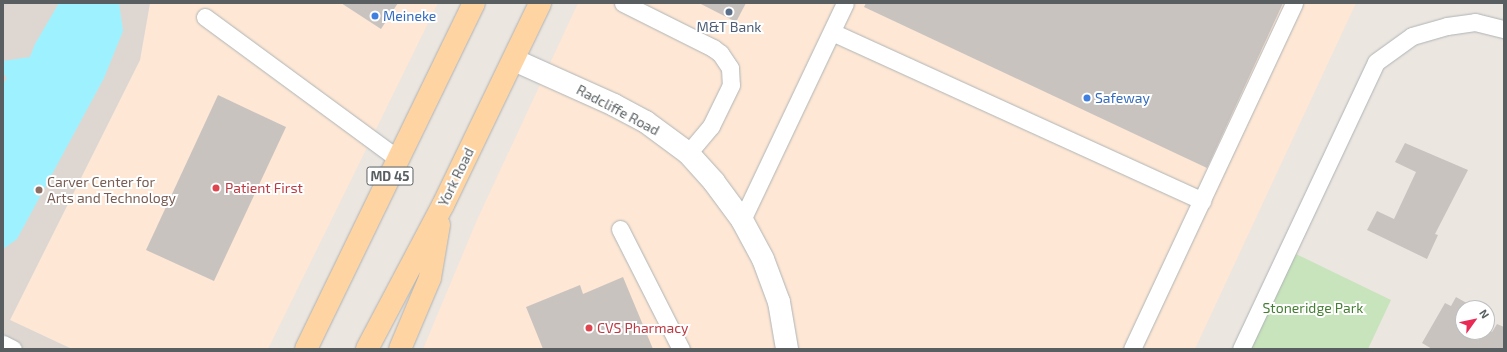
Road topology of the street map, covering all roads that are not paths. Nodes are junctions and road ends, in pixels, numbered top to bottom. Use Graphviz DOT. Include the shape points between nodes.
graph roads {
  1 [pos="474,3"];
  2 [pos="540,3"];
  3 [pos="623,3"];
  4 [pos="845,3"];
  5 [pos="1294,3"];
  6 [pos="205,17"];
  7 [pos="1504,28"];
  8 [pos="832,32"];
  9 [pos="514,60"];
  10 [pos="688,153"];
  11 [pos="398,159"];
  12 [pos="1202,201"];
  13 [pos="443,205"];
  14 [pos="742,220"];
  15 [pos="620,229"];
  16 [pos="3,344"];
  17 [pos="13,349"];
  18 [pos="306,349"];
  19 [pos="367,349"];
  20 [pos="400,349"];
  21 [pos="681,349"];
  22 [pos="788,349"];
  23 [pos="1132,349"];
  24 [pos="1241,349"];
  1 -- 11 [label="main road, MD 45"];
  2 -- 9 [label="main road, York Road"];
  3 -- 10 [label="lane" via="713,48 720,53 730,68 731,85 713,122"];
  4 -- 8 [label="lane"];
  5 -- 12 [label="lane"];
  6 -- 11 [label="lane"];
  7 -- 24 [label="lane" via="1475,22 1447,26 1412,36 1376,62"];
  8 -- 12 [label="lane"];
  8 -- 14 [label="lane"];
  9 -- 10 [label="street, Radcliffe Road" via="646,122"];
  9 -- 13 [label="main road, York Road"];
  10 -- 14 [label="street, Radcliffe Road" via="714,182"];
  11 -- 18 [label="main road, MD 45"];
  12 -- 23 [label="lane"];
  13 -- 19 [label="main road, York Road"];
  13 -- 20 [label="main road" via="430,278"];
  14 -- 22 [label="street, Radcliffe Road" via="766,266 778,302"];
  15 -- 21 [label="lane"];
  16 -- 17 [label="lane"];
}
